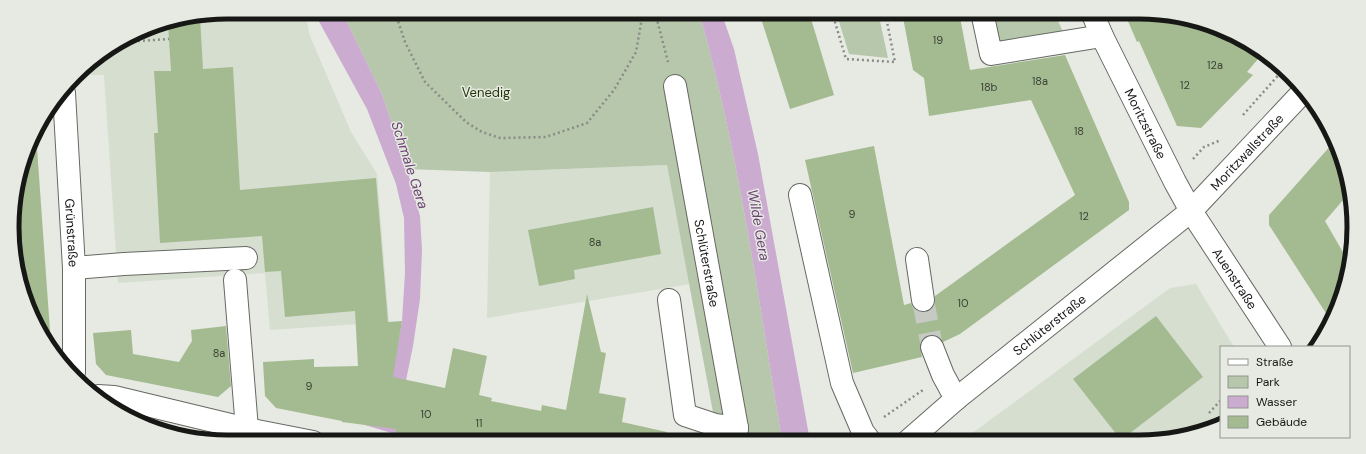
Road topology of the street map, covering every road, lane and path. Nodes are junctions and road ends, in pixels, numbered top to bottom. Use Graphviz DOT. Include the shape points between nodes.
graph roads {
  1 [pos="397,19"];
  2 [pos="642,19"];
  3 [pos="657,19"];
  4 [pos="834,19"];
  5 [pos="886,19"];
  6 [pos="984,19"];
  7 [pos="1095,19"];
  8 [pos="1102,36"];
  9 [pos="169,39"];
  10 [pos="133,41"];
  11 [pos="1279,74"];
  12 [pos="675,86"];
  13 [pos="1300,95"];
  14 [pos="64,97"];
  15 [pos="1242,117"];
  16 [pos="1221,140"];
  17 [pos="1175,182"];
  18 [pos="800,195"];
  19 [pos="1191,211"];
  20 [pos="246,258"];
  21 [pos="917,259"];
  22 [pos="74,268"];
  23 [pos="235,280"];
  24 [pos="669,300"];
  25 [pos="923,300"];
  26 [pos="1279,346"];
  27 [pos="932,347"];
  28 [pos="74,367"];
  29 [pos="943,375"];
  30 [pos="106,397"];
  31 [pos="956,400"];
  32 [pos="1220,401"];
  33 [pos="1209,413"];
  34 [pos="247,429"];
  35 [pos="736,434"];
  36 [pos="277,435"];
  37 [pos="867,435"];
  38 [pos="868,435"];
  39 [pos="915,435"];
  1 -- 2 [label="path" via="405,42 425,82 466,122 482,132 500,138 546,136 586,123 614,90 636,52"];
  3 -- 12 [label="path"];
  4 -- 5 [label="path" via="846,59 895,62"];
  6 -- 8 [label="street" via="991,54"];
  7 -- 8 [label="street, Moritzstraße"];
  8 -- 17 [label="street, Moritzstraße"];
  9 -- 10 [label="path"];
  11 -- 15 [label="path"];
  12 -- 35 [label="street, Schlüterstraße"];
  13 -- 19 [label="street, Moritzwallstraße"];
  14 -- 22 [label="street, Grünstraße"];
  16 -- 17 [label="path" via="1204,147"];
  17 -- 19 [label="street, Moritzstraße"];
  18 -- 37 [label="street" via="842,383"];
  19 -- 26 [label="street, Auenstraße"];
  19 -- 31 [label="street, Schlüterstraße"];
  20 -- 22 [label="street"];
  21 -- 25 [label="street"];
  22 -- 28 [label="street, Grünstraße"];
  23 -- 34 [label="street"];
  24 -- 35 [label="street" via="685,415"];
  27 -- 29 [label="street"];
  29 -- 31 [label="street"];
  29 -- 38 [label="path"];
  30 -- 34 [label="street"];
  31 -- 39 [label="street, Schlüterstraße"];
  32 -- 33 [label="path"];
  34 -- 36 [label="street"];
}
